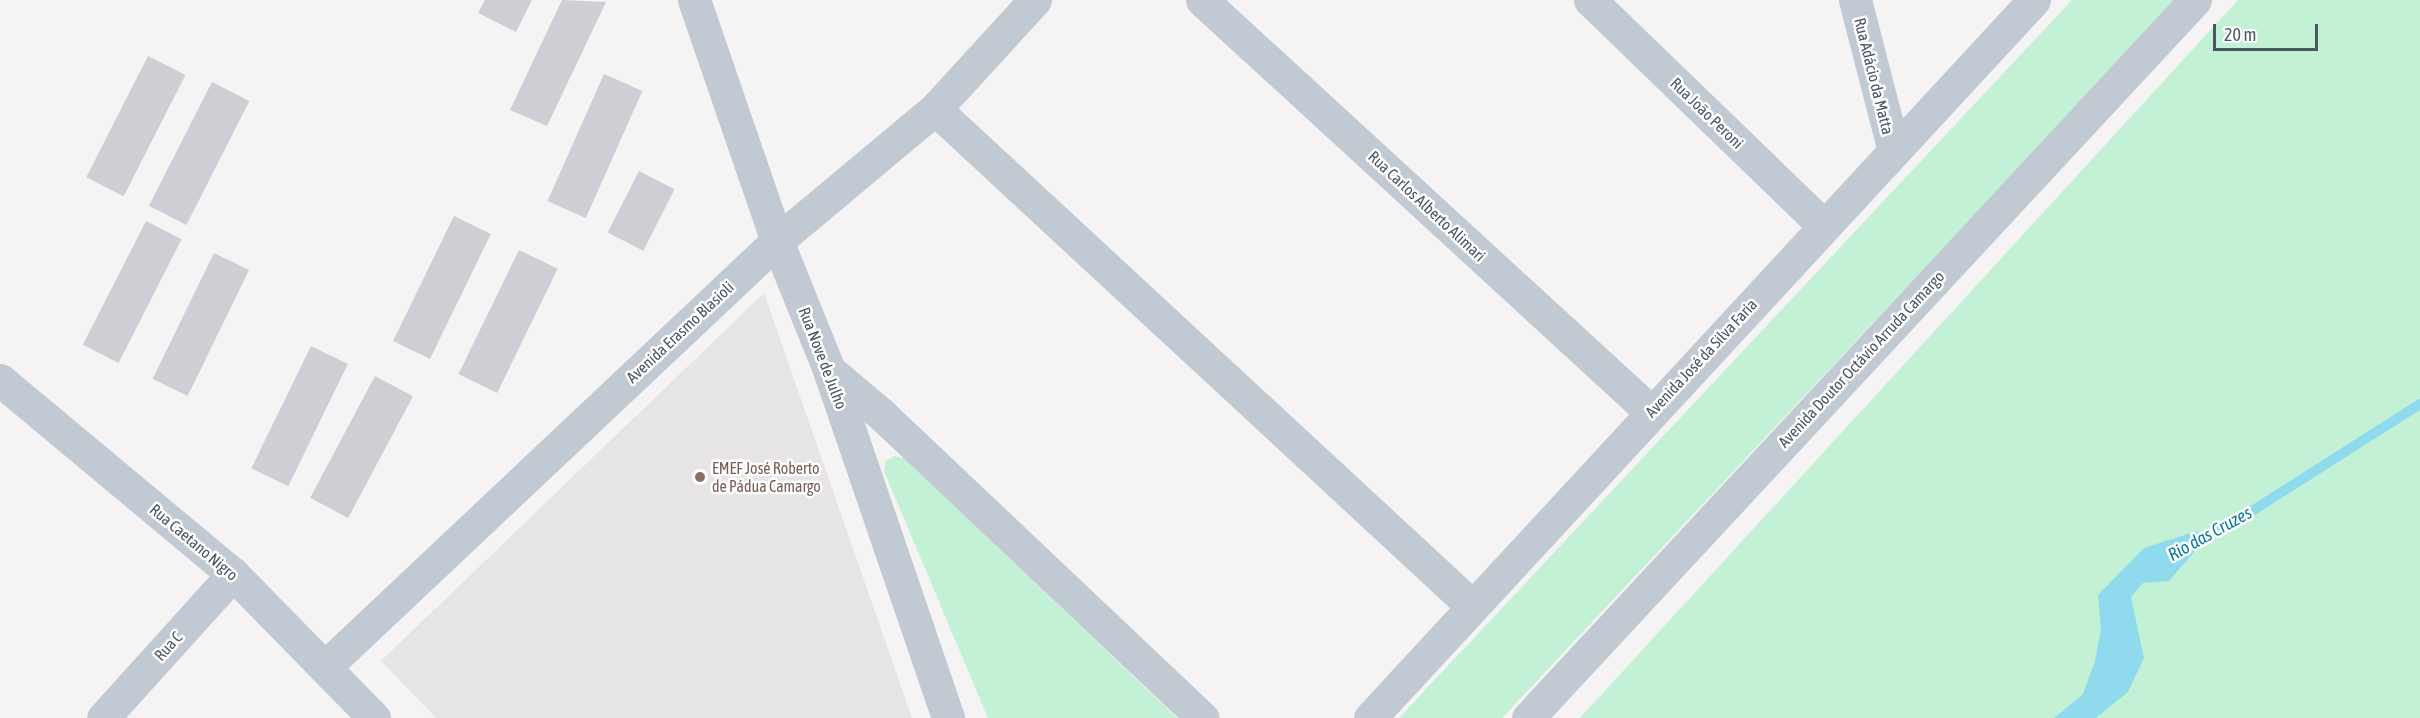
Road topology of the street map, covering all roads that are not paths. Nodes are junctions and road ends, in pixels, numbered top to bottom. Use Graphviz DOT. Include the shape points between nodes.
graph roads {
  1 [pos="694,0"];
  2 [pos="1202,0"];
  3 [pos="1590,0"];
  4 [pos="1855,0"];
  5 [pos="2034,0"];
  6 [pos="2195,0"];
  7 [pos="1026,4"];
  8 [pos="935,109"];
  9 [pos="1894,151"];
  10 [pos="1824,226"];
  11 [pos="777,241"];
  12 [pos="829,370"];
  13 [pos="0,380"];
  14 [pos="1651,412"];
  15 [pos="233,574"];
  16 [pos="1471,605"];
  17 [pos="326,666"];
  18 [pos="104,718"];
  19 [pos="374,718"];
  20 [pos="948,718"];
  21 [pos="1203,718"];
  22 [pos="1370,718"];
  23 [pos="1527,718"];
  1 -- 11 [label="street, Rua Nove de Julho"];
  2 -- 14 [label="street, Rua Carlos Alberto Alimari"];
  3 -- 10 [label="street, Rua João Peroni"];
  4 -- 9 [label="street, Rua Adácio da Matta"];
  5 -- 9 [label="street, Avenida José da Silva Faria"];
  6 -- 23 [label="street, Avenida Doutor Octávio Arruda Camargo"];
  7 -- 8 [label="street, Avenida Erasmo Blasioli"];
  8 -- 11 [label="street, Avenida Erasmo Blasioli"];
  8 -- 16 [label="street"];
  9 -- 10 [label="street, Avenida José da Silva Faria"];
  10 -- 14 [label="street, Avenida José da Silva Faria"];
  11 -- 12 [label="street, Rua Nove de Julho"];
  11 -- 17 [label="street, Avenida Erasmo Blasioli"];
  12 -- 20 [label="street, Rua Nove de Julho"];
  12 -- 21 [label="street" via="881,414"];
  13 -- 15 [label="street, Rua Caetano Nigro"];
  14 -- 16 [label="street, Avenida José da Silva Faria"];
  15 -- 17 [label="street, Rua Caetano Nigro"];
  15 -- 18 [label="street, Rua C"];
  16 -- 22 [label="street, Avenida José da Silva Faria"];
  17 -- 19 [label="street, Rua Caetano Nigro"];
}
